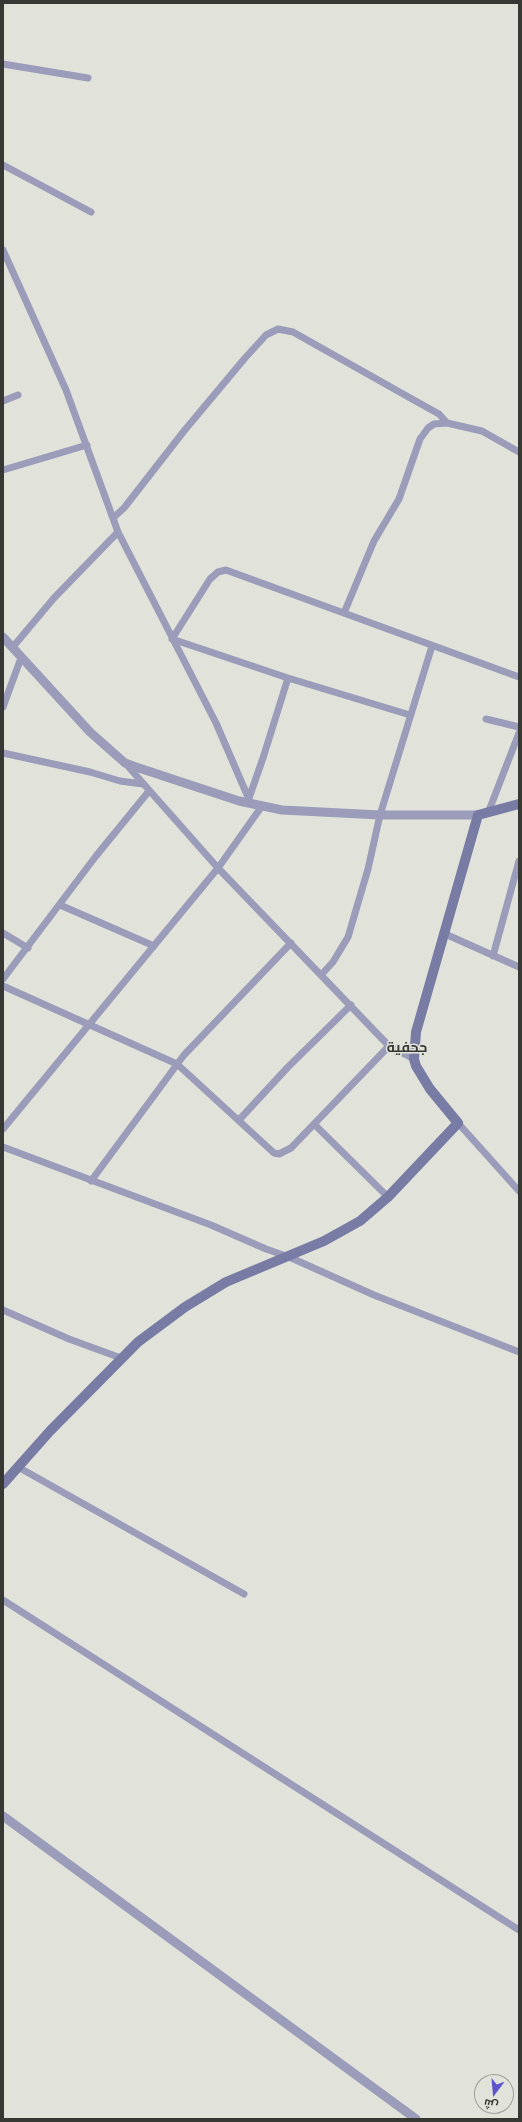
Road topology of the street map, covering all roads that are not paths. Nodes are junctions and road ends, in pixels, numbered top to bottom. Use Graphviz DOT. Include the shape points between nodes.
graph roads {
  1 [pos="3,64"];
  2 [pos="88,78"];
  3 [pos="3,165"];
  4 [pos="91,212"];
  5 [pos="3,250"];
  6 [pos="18,395"];
  7 [pos="3,401"];
  8 [pos="447,423"];
  9 [pos="87,445"];
  10 [pos="519,452"];
  11 [pos="3,470"];
  12 [pos="113,518"];
  13 [pos="118,532"];
  14 [pos="344,613"];
  15 [pos="3,637"];
  16 [pos="172,639"];
  17 [pos="432,646"];
  18 [pos="12,648"];
  19 [pos="21,658"];
  20 [pos="519,677"];
  21 [pos="288,678"];
  22 [pos="3,707"];
  23 [pos="410,715"];
  24 [pos="486,719"];
  25 [pos="519,727"];
  26 [pos="519,733"];
  27 [pos="3,753"];
  28 [pos="125,762"];
  29 [pos="143,784"];
  30 [pos="149,791"];
  31 [pos="250,801"];
  32 [pos="519,804"];
  33 [pos="262,806"];
  34 [pos="503,809"];
  35 [pos="519,810"];
  36 [pos="488,813"];
  37 [pos="380,815"];
  38 [pos="478,815"];
  39 [pos="519,861"];
  40 [pos="218,868"];
  41 [pos="60,905"];
  42 [pos="3,933"];
  43 [pos="443,933"];
  44 [pos="291,943"];
  45 [pos="154,946"];
  46 [pos="28,948"];
  47 [pos="493,956"];
  48 [pos="519,967"];
  49 [pos="322,974"];
  50 [pos="3,978"];
  51 [pos="3,986"];
  52 [pos="351,1005"];
  53 [pos="90,1024"];
  54 [pos="389,1046"];
  55 [pos="414,1059"];
  56 [pos="177,1064"];
  57 [pos="239,1120"];
  58 [pos="314,1124"];
  59 [pos="458,1124"];
  60 [pos="3,1129"];
  61 [pos="3,1147"];
  62 [pos="91,1180"];
  63 [pos="519,1190"];
  64 [pos="388,1197"];
  65 [pos="289,1257"];
  66 [pos="3,1310"];
  67 [pos="519,1352"];
  68 [pos="121,1358"];
  69 [pos="18,1467"];
  70 [pos="3,1484"];
  71 [pos="244,1594"];
  72 [pos="3,1600"];
  73 [pos="3,1816"];
  74 [pos="519,1930"];
  75 [pos="416,2119"];
  1 -- 2 [label="street"];
  3 -- 4 [label="street"];
  5 -- 9 [label="street" via="63,383"];
  6 -- 7 [label="street"];
  8 -- 10 [label="street" via="482,431"];
  8 -- 12 [label="street" via="439,414 412,398 293,332 278,329 266,336 245,358 124,508"];
  8 -- 14 [label="street" via="434,424 420,439 399,499 374,541"];
  9 -- 11 [label="street"];
  9 -- 12 [label="street"];
  12 -- 13 [label="street"];
  13 -- 16 [label="street"];
  13 -- 18 [label="street" via="59,593"];
  14 -- 16 [label="street" via="234,572 222,570 210,579"];
  14 -- 17 [label="street"];
  15 -- 18 [label="street"];
  16 -- 21 [label="street"];
  16 -- 31 [label="street" via="216,723"];
  17 -- 20 [label="street"];
  17 -- 23 [label="street"];
  18 -- 19 [label="street"];
  19 -- 22 [label="street"];
  19 -- 28 [label="street" via="90,732"];
  21 -- 23 [label="street"];
  21 -- 31 [label="street"];
  23 -- 37 [label="street"];
  24 -- 25 [label="street"];
  26 -- 36 [label="street"];
  27 -- 29 [label="street" via="120,781"];
  28 -- 29 [label="street"];
  28 -- 31 [label="street"];
  29 -- 30 [label="street"];
  30 -- 40 [label="street"];
  30 -- 41 [label="street"];
  31 -- 33 [label="street"];
  32 -- 34 [label="main road"];
  33 -- 37 [label="street" via="311,812"];
  33 -- 40 [label="street"];
  34 -- 35 [label="street"];
  34 -- 36 [label="main road"];
  36 -- 38 [label="main road"];
  37 -- 38 [label="street"];
  37 -- 49 [label="street" via="368,869 348,937 333,962"];
  38 -- 43 [label="main road"];
  39 -- 47 [label="street"];
  40 -- 44 [label="street"];
  40 -- 45 [label="street"];
  41 -- 45 [label="street"];
  41 -- 46 [label="street"];
  42 -- 46 [label="street"];
  43 -- 47 [label="street"];
  43 -- 55 [label="main road" via="416,1032"];
  44 -- 49 [label="street"];
  44 -- 56 [label="street"];
  45 -- 53 [label="street"];
  46 -- 50 [label="street"];
  47 -- 48 [label="street"];
  49 -- 52 [label="street"];
  51 -- 53 [label="street"];
  52 -- 54 [label="street"];
  52 -- 57 [label="street"];
  53 -- 56 [label="street"];
  53 -- 60 [label="street"];
  54 -- 55 [label="street"];
  54 -- 58 [label="street"];
  55 -- 59 [label="main road" via="430,1089"];
  56 -- 57 [label="street"];
  56 -- 62 [label="street"];
  57 -- 58 [label="street" via="274,1153 279,1154 291,1148"];
  58 -- 64 [label="street"];
  59 -- 63 [label="street"];
  59 -- 64 [label="main road"];
  61 -- 62 [label="street"];
  62 -- 65 [label="street"];
  64 -- 65 [label="main road" via="347,1230"];
  65 -- 67 [label="street" via="374,1295"];
  65 -- 68 [label="main road" via="226,1282 204,1294 158,1325"];
  66 -- 68 [label="street" via="69,1340"];
  68 -- 69 [label="main road"];
  69 -- 70 [label="main road"];
  69 -- 71 [label="street"];
  72 -- 74 [label="street"];
  73 -- 75 [label="street"];
}
